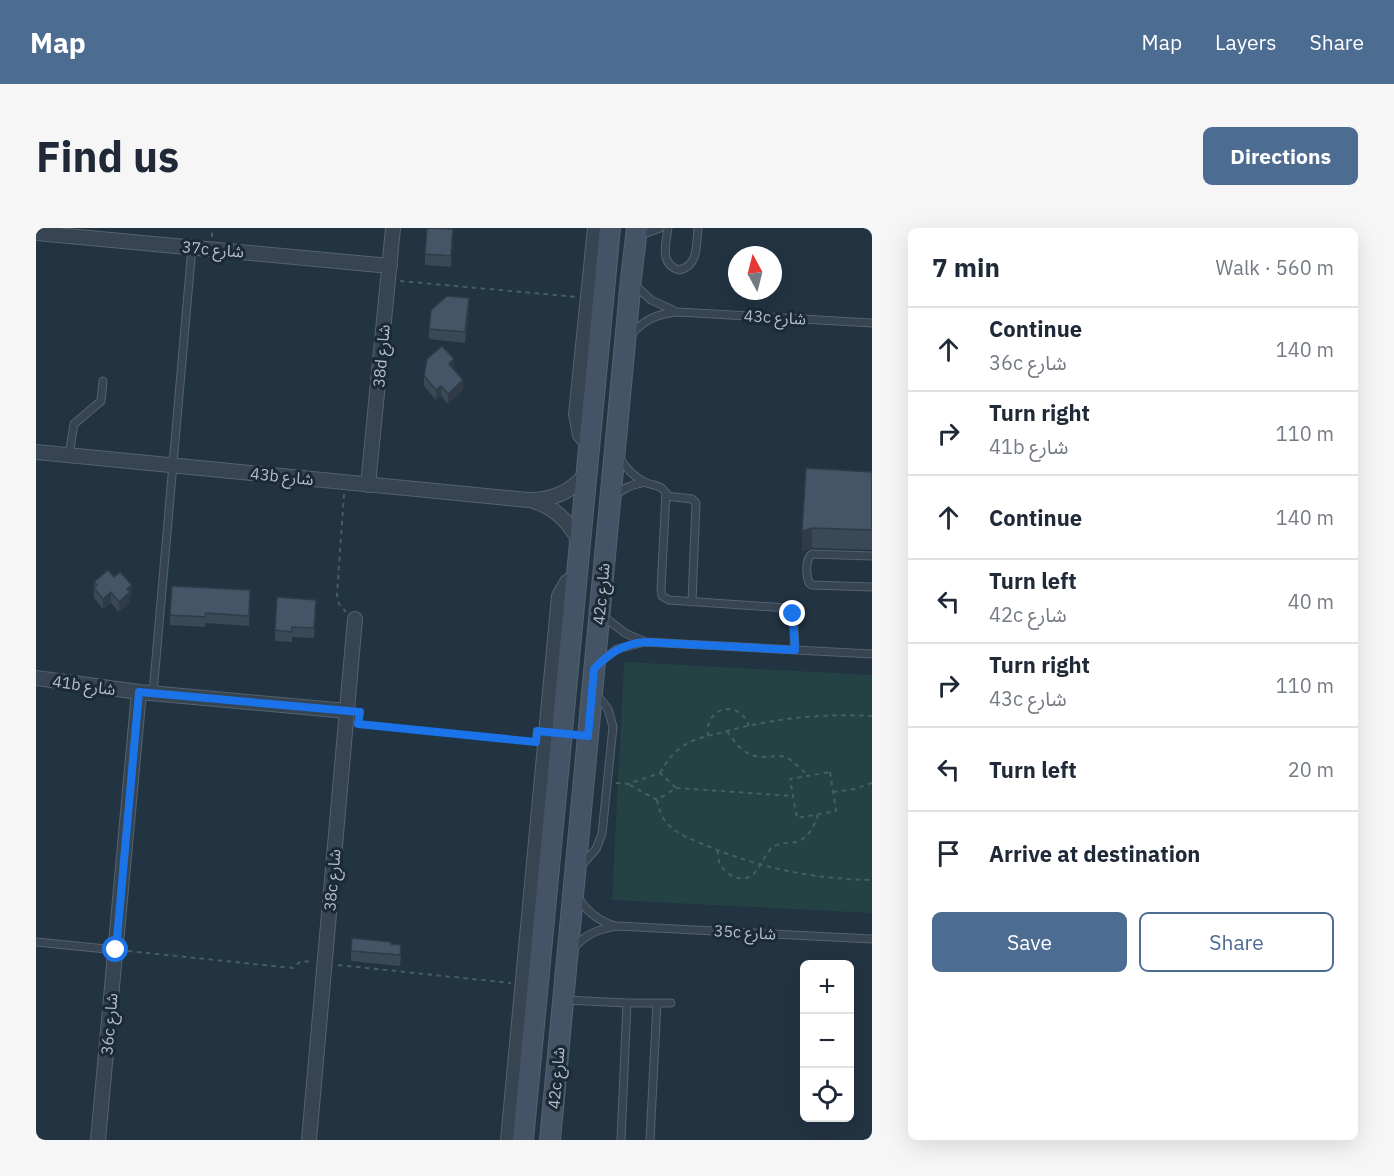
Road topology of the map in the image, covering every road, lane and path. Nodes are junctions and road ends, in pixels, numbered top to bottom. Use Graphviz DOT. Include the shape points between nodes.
graph roads {
  1 [pos="393,228"];
  2 [pos="595,228"];
  3 [pos="610,228"];
  4 [pos="660,228"];
  5 [pos="668,228"];
  6 [pos="698,228"];
  7 [pos="36,232"];
  8 [pos="637,233"];
  9 [pos="192,248"];
  10 [pos="389,273"];
  11 [pos="630,279"];
  12 [pos="588,298"];
  13 [pos="678,312"];
  14 [pos="872,323"];
  15 [pos="624,346"];
  16 [pos="103,381"];
  17 [pos="589,446"];
  18 [pos="615,450"];
  19 [pos="36,452"];
  20 [pos="69,455"];
  21 [pos="172,466"];
  22 [pos="586,474"];
  23 [pos="646,482"];
  24 [pos="345,483"];
  25 [pos="369,485"];
  26 [pos="666,496"];
  27 [pos="610,498"];
  28 [pos="528,500"];
  29 [pos="579,541"];
  30 [pos="872,556"];
  31 [pos="576,576"];
  32 [pos="872,587"];
  33 [pos="692,602"];
  34 [pos="600,612"];
  35 [pos="356,619"];
  36 [pos="645,642"];
  37 [pos="795,650"];
  38 [pos="872,654"];
  39 [pos="594,669"];
  40 [pos="36,678"];
  41 [pos="146,693"];
  42 [pos="347,711"];
  43 [pos="872,716"];
  44 [pos="358,724"];
  45 [pos="749,726"];
  46 [pos="727,731"];
  47 [pos="546,732"];
  48 [pos="708,736"];
  49 [pos="660,773"];
  50 [pos="809,776"];
  51 [pos="872,783"];
  52 [pos="868,785"];
  53 [pos="676,788"];
  54 [pos="872,789"];
  55 [pos="833,792"];
  56 [pos="793,796"];
  57 [pos="657,800"];
  58 [pos="818,814"];
  59 [pos="718,850"];
  60 [pos="761,866"];
  61 [pos="872,880"];
  62 [pos="575,881"];
  63 [pos="617,926"];
  64 [pos="872,939"];
  65 [pos="36,942"];
  66 [pos="116,950"];
  67 [pos="567,960"];
  68 [pos="564,999"];
  69 [pos="627,1003"];
  70 [pos="657,1003"];
  71 [pos="671,1003"];
  72 [pos="98,1140"];
  73 [pos="309,1140"];
  74 [pos="508,1140"];
  75 [pos="522,1140"];
  76 [pos="550,1140"];
  77 [pos="621,1140"];
  78 [pos="650,1140"];
  1 -- 10 [label="street, 38d شارع"];
  2 -- 12 [label="street"];
  3 -- 17 [label="street, 42c شارع"];
  4 -- 8 [label="lane"];
  5 -- 6 [label="lane" via="665,258 679,270 691,266 694,260"];
  7 -- 9 [label="street, 37c شارع"];
  8 -- 11 [label="street, 42c شارع"];
  9 -- 10 [label="street, 37c شارع"];
  9 -- 21 [label="lane"];
  10 -- 12 [label="path"];
  10 -- 25 [label="street, 38d شارع"];
  11 -- 13 [label="lane, 43c شارع" via="651,300"];
  11 -- 15 [label="street, 42c شارع"];
  12 -- 17 [label="street" via="576,421"];
  13 -- 14 [label="lane, 43c شارع"];
  13 -- 15 [label="lane, 43c شارع" via="650,318"];
  15 -- 18 [label="street, 42c شارع"];
  16 -- 20 [label="lane" via="100,400 74,424"];
  17 -- 22 [label="street, 42c شارع"];
  18 -- 23 [label="lane" via="624,465"];
  18 -- 27 [label="street, 42c شارع"];
  19 -- 20 [label="street, 43b شارع"];
  20 -- 21 [label="street, 43b شارع"];
  21 -- 24 [label="street, 43b شارع"];
  21 -- 41 [label="lane"];
  22 -- 28 [label="street, 43b شارع" via="561,495"];
  22 -- 29 [label="street, 42c شارع"];
  23 -- 26 [label="lane" via="662,487"];
  23 -- 27 [label="lane"];
  24 -- 25 [label="street, 43b شارع"];
  24 -- 35 [label="path" via="337,595 342,608"];
  25 -- 28 [label="street, 43b شارع"];
  26 -- 33 [label="lane" via="696,503"];
  26 -- 33 [label="lane" via="661,592 669,600"];
  27 -- 34 [label="street, 42c شارع"];
  28 -- 29 [label="street, 43b شارع" via="559,514"];
  29 -- 31 [label="street, 42c شارع"];
  30 -- 32 [label="lane" via="812,554 807,578 812,585"];
  31 -- 47 [label="street" via="567,582 560,596"];
  31 -- 75 [label="street, 42c شارع"];
  33 -- 37 [label="lane" via="788,608 793,614"];
  34 -- 36 [label="lane" via="615,627"];
  34 -- 39 [label="street, 42c شارع"];
  35 -- 42 [label="street, 38c شارع"];
  36 -- 37 [label="lane"];
  36 -- 39 [label="lane" via="617,649"];
  37 -- 38 [label="lane"];
  39 -- 62 [label="street, 42c شارع"];
  40 -- 41 [label="street, 41b شارع"];
  41 -- 42 [label="street, 41b شارع"];
  41 -- 66 [label="street, 36c شارع"];
  42 -- 73 [label="street, 38c شارع"];
  43 -- 45 [label="path" via="823,716"];
  44 -- 47 [label="path" via="536,742 537,731"];
  45 -- 46 [label="path"];
  45 -- 48 [label="path" via="737,711 723,710 708,723"];
  46 -- 48 [label="path"];
  46 -- 50 [label="path" via="748,754 787,757"];
  47 -- 74 [label="street"];
  48 -- 49 [label="path" via="677,750"];
  49 -- 53 [label="path"];
  49 -- 57 [label="path" via="628,784"];
  50 -- 55 [label="path" via="830,772"];
  50 -- 56 [label="path" via="790,779"];
  51 -- 52 [label="path"];
  52 -- 54 [label="path"];
  52 -- 55 [label="path"];
  53 -- 56 [label="path"];
  53 -- 57 [label="path"];
  55 -- 58 [label="path" via="836,811"];
  56 -- 58 [label="path" via="797,818"];
  57 -- 59 [label="path" via="662,816 673,830"];
  58 -- 60 [label="path" via="807,836 772,847"];
  59 -- 60 [label="path"];
  59 -- 60 [label="path" via="719,863 733,876 746,877"];
  60 -- 61 [label="path" via="832,878"];
  62 -- 63 [label="lane, 35c شارع" via="579,900 596,917"];
  62 -- 67 [label="street, 42c شارع"];
  63 -- 64 [label="lane, 35c شارع"];
  63 -- 67 [label="lane, 35c شارع" via="587,936"];
  65 -- 66 [label="lane"];
  66 -- 72 [label="street, 36c شارع"];
  67 -- 68 [label="street, 42c شارع"];
  68 -- 69 [label="lane"];
  68 -- 76 [label="street, 42c شارع"];
  69 -- 70 [label="lane"];
  69 -- 77 [label="lane"];
  70 -- 71 [label="lane"];
  70 -- 78 [label="lane"];
}
